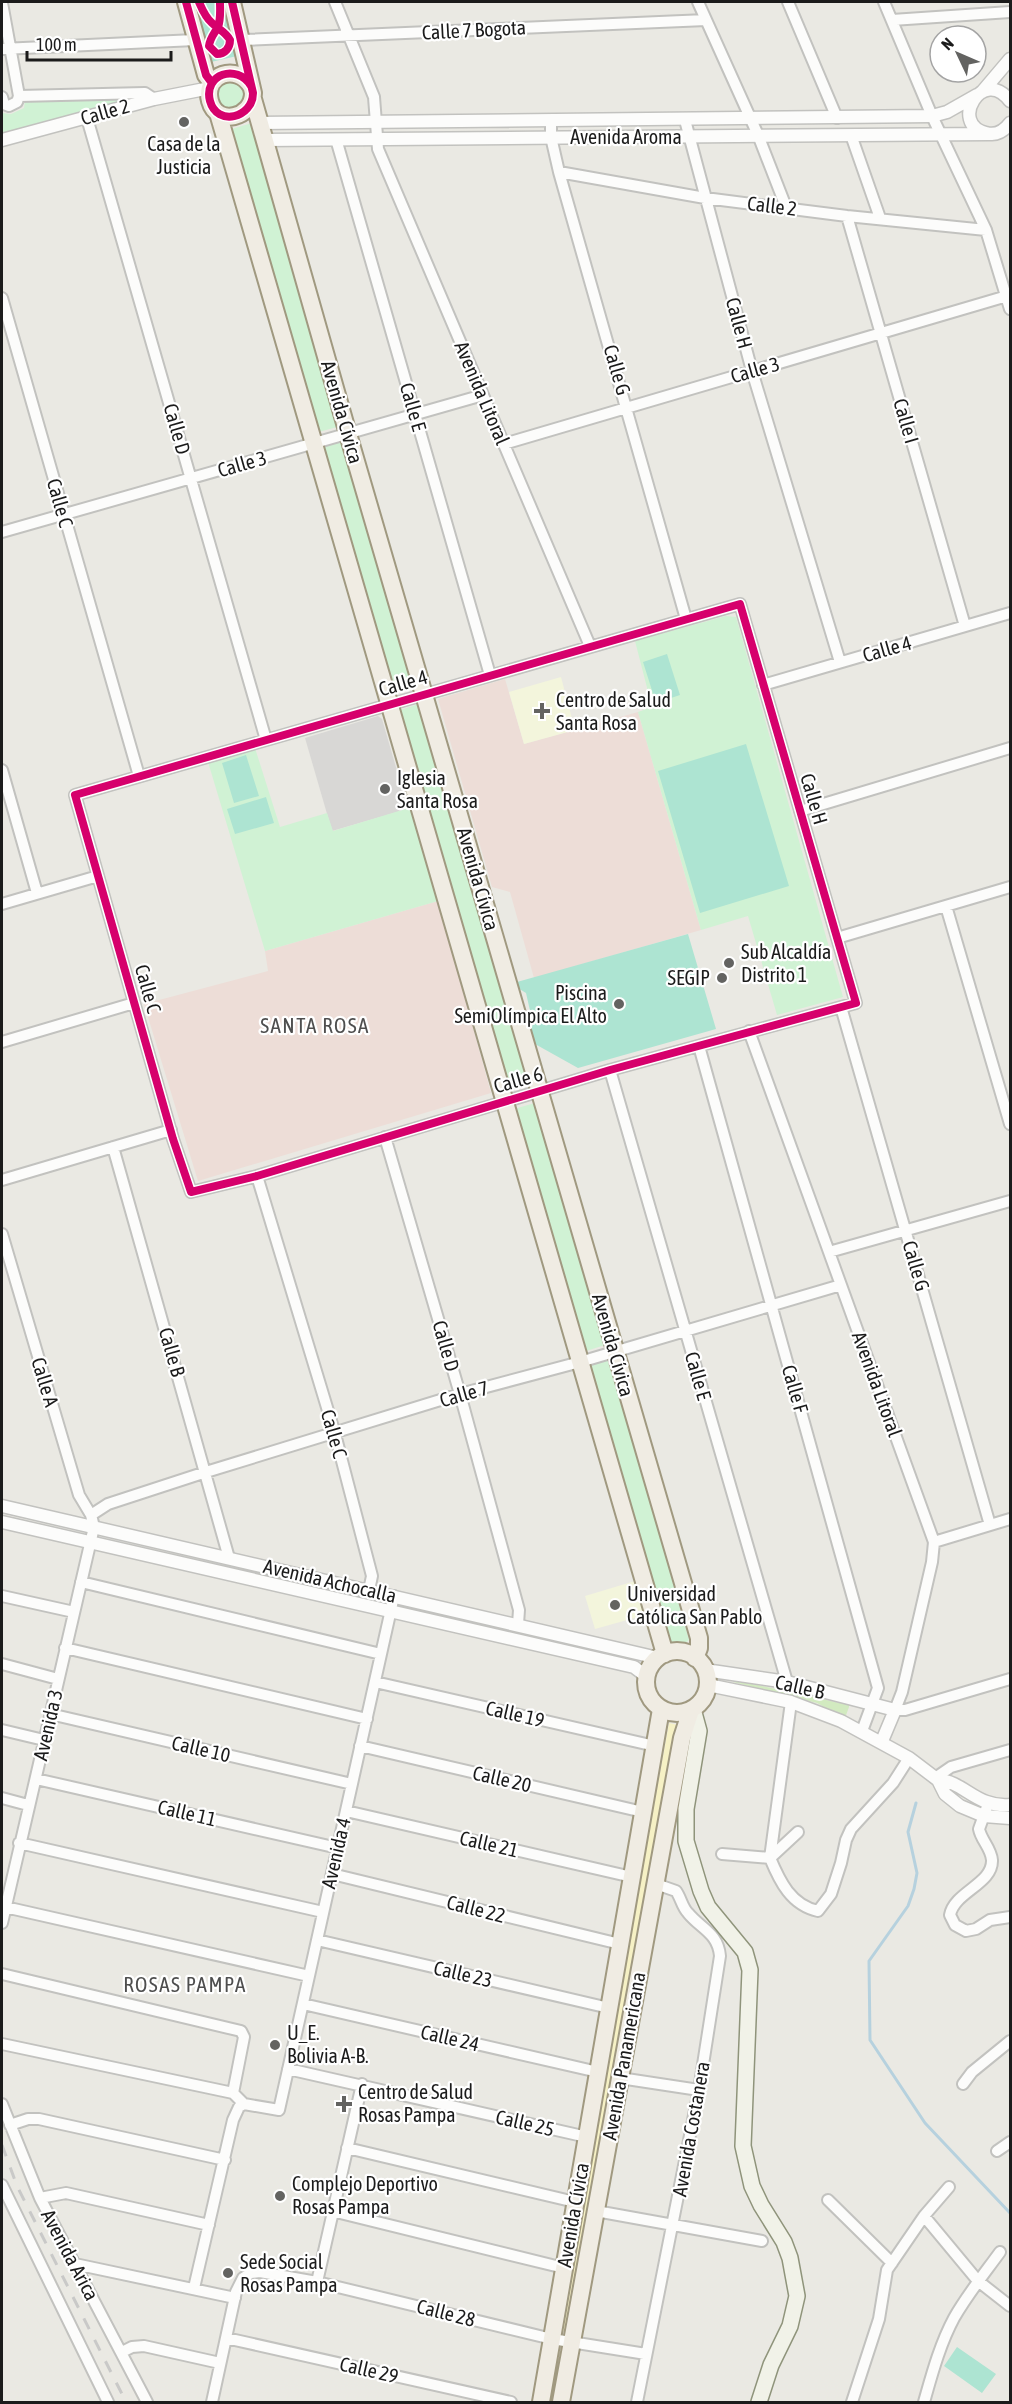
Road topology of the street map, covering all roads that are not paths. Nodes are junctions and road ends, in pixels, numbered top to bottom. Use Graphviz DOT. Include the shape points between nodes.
graph roads {
  1 [pos="186,2"];
  2 [pos="232,2"];
  3 [pos="335,2"];
  4 [pos="698,2"];
  5 [pos="788,2"];
  6 [pos="884,2"];
  7 [pos="2,3"];
  8 [pos="1011,12"];
  9 [pos="706,20"];
  10 [pos="892,20"];
  11 [pos="350,36"];
  12 [pos="195,40"];
  13 [pos="242,40"];
  14 [pos="6,49"];
  15 [pos="1011,59"];
  16 [pos="211,86"];
  17 [pos="252,93"];
  18 [pos="980,93"];
  19 [pos="19,96"];
  20 [pos="2,97"];
  21 [pos="153,99"];
  22 [pos="1010,100"];
  23 [pos="218,113"];
  24 [pos="932,117"];
  25 [pos="87,118"];
  26 [pos="837,118"];
  27 [pos="749,119"];
  28 [pos="551,120"];
  29 [pos="685,120"];
  30 [pos="376,122"];
  31 [pos="259,123"];
  32 [pos="1011,123"];
  33 [pos="993,133"];
  34 [pos="942,134"];
  35 [pos="758,135"];
  36 [pos="851,135"];
  37 [pos="689,136"];
  38 [pos="551,137"];
  39 [pos="336,139"];
  40 [pos="377,139"];
  41 [pos="1011,139"];
  42 [pos="2,140"];
  43 [pos="264,140"];
  44 [pos="559,172"];
  45 [pos="705,198"];
  46 [pos="786,207"];
  47 [pos="848,216"];
  48 [pos="880,218"];
  49 [pos="986,230"];
  50 [pos="1007,296"];
  51 [pos="2,298"];
  52 [pos="1011,309"];
  53 [pos="881,333"];
  54 [pos="752,371"];
  55 [pos="483,395"];
  56 [pos="628,407"];
  57 [pos="415,416"];
  58 [pos="348,434"];
  59 [pos="314,443"];
  60 [pos="504,444"];
  61 [pos="191,478"];
  62 [pos="63,513"];
  63 [pos="2,532"];
  64 [pos="740,604"];
  65 [pos="1011,613"];
  66 [pos="686,619"];
  67 [pos="965,626"];
  68 [pos="590,646"];
  69 [pos="840,663"];
  70 [pos="490,675"];
  71 [pos="763,685"];
  72 [pos="424,694"];
  73 [pos="390,704"];
  74 [pos="266,740"];
  75 [pos="1011,748"];
  76 [pos="2,770"];
  77 [pos="139,776"];
  78 [pos="75,795"];
  79 [pos="800,812"];
  80 [pos="98,876"];
  81 [pos="1011,887"];
  82 [pos="37,893"];
  83 [pos="2,904"];
  84 [pos="946,906"];
  85 [pos="837,938"];
  86 [pos="134,1003"];
  87 [pos="856,1003"];
  88 [pos="841,1007"];
  89 [pos="749,1031"];
  90 [pos="2,1042"];
  91 [pos="699,1046"];
  92 [pos="610,1070"];
  93 [pos="540,1091"];
  94 [pos="504,1102"];
  95 [pos="1011,1124"];
  96 [pos="171,1130"];
  97 [pos="385,1137"];
  98 [pos="113,1147"];
  99 [pos="257,1176"];
  100 [pos="2,1180"];
  101 [pos="191,1192"];
  102 [pos="1011,1201"];
  103 [pos="906,1231"];
  104 [pos="2,1234"];
  105 [pos="829,1252"];
  106 [pos="841,1285"];
  107 [pos="772,1306"];
  108 [pos="685,1330"];
  109 [pos="614,1351"];
  110 [pos="580,1362"];
  111 [pos="460,1394"];
  112 [pos="335,1434"];
  113 [pos="206,1472"];
  114 [pos="2,1506"];
  115 [pos="1011,1520"];
  116 [pos="93,1521"];
  117 [pos="2,1522"];
  118 [pos="990,1525"];
  119 [pos="91,1542"];
  120 [pos="934,1542"];
  121 [pos="228,1558"];
  122 [pos="81,1582"];
  123 [pos="369,1590"];
  124 [pos="2,1596"];
  125 [pos="394,1596"];
  126 [pos="391,1611"];
  127 [pos="74,1612"];
  128 [pos="518,1624"];
  129 [pos="65,1648"];
  130 [pos="381,1654"];
  131 [pos="661,1656"];
  132 [pos="2,1664"];
  133 [pos="703,1671"];
  134 [pos="646,1677"];
  135 [pos="58,1679"];
  136 [pos="1011,1679"];
  137 [pos="375,1682"];
  138 [pos="787,1682"];
  139 [pos="791,1702"];
  140 [pos="872,1705"];
  141 [pos="661,1709"];
  142 [pos="692,1709"];
  143 [pos="895,1710"];
  144 [pos="50,1714"];
  145 [pos="367,1719"];
  146 [pos="2,1730"];
  147 [pos="862,1731"];
  148 [pos="44,1740"];
  149 [pos="882,1741"];
  150 [pos="360,1746"];
  151 [pos="655,1746"];
  152 [pos="1011,1750"];
  153 [pos="909,1758"];
  154 [pos="36,1779"];
  155 [pos="937,1779"];
  156 [pos="352,1784"];
  157 [pos="2,1798"];
  158 [pos="988,1804"];
  159 [pos="28,1805"];
  160 [pos="1011,1805"];
  161 [pos="346,1811"];
  162 [pos="643,1812"];
  163 [pos="984,1816"];
  164 [pos="1011,1818"];
  165 [pos="798,1832"];
  166 [pos="19,1843"];
  167 [pos="338,1848"];
  168 [pos="722,1854"];
  169 [pos="770,1858"];
  170 [pos="332,1874"];
  171 [pos="632,1878"];
  172 [pos="656,1884"];
  173 [pos="5,1907"];
  174 [pos="323,1912"];
  175 [pos="1011,1917"];
  176 [pos="2,1923"];
  177 [pos="317,1940"];
  178 [pos="620,1944"];
  179 [pos="2,1974"];
  180 [pos="309,1976"];
  181 [pos="303,2004"];
  182 [pos="609,2008"];
  183 [pos="1011,2042"];
  184 [pos="2,2044"];
  185 [pos="288,2069"];
  186 [pos="598,2072"];
  187 [pos="620,2078"];
  188 [pos="362,2084"];
  189 [pos="963,2084"];
  190 [pos="699,2090"];
  191 [pos="233,2092"];
  192 [pos="2,2104"];
  193 [pos="244,2104"];
  194 [pos="10,2125"];
  195 [pos="587,2137"];
  196 [pos="1011,2142"];
  197 [pos="347,2148"];
  198 [pos="997,2151"];
  199 [pos="225,2160"];
  200 [pos="2,2185"];
  201 [pos="949,2187"];
  202 [pos="40,2198"];
  203 [pos="828,2200"];
  204 [pos="575,2202"];
  205 [pos="332,2211"];
  206 [pos="596,2211"];
  207 [pos="924,2216"];
  208 [pos="209,2225"];
  209 [pos="673,2226"];
  210 [pos="762,2241"];
  211 [pos="1000,2252"];
  212 [pos="892,2263"];
  213 [pos="75,2264"];
  214 [pos="564,2268"];
  215 [pos="978,2281"];
  216 [pos="316,2282"];
  217 [pos="194,2288"];
  218 [pos="235,2298"];
  219 [pos="1011,2306"];
  220 [pos="226,2338"];
  221 [pos="552,2339"];
  222 [pos="572,2342"];
  223 [pos="122,2352"];
  224 [pos="646,2354"];
  225 [pos="220,2363"];
  226 [pos="108,2403"];
  227 [pos="147,2403"];
  228 [pos="212,2403"];
  229 [pos="511,2403"];
  230 [pos="541,2403"];
  231 [pos="561,2403"];
  232 [pos="637,2403"];
  233 [pos="759,2403"];
  234 [pos="852,2403"];
  235 [pos="924,2403"];
  1 -- 12 [label="main road"];
  2 -- 13 [label="main road, Avenida Cívica"];
  3 -- 11 [label="street, Avenida Litoral"];
  4 -- 9 [label="street"];
  5 -- 26 [label="street"];
  6 -- 10 [label="street"];
  7 -- 14 [label="street"];
  8 -- 10 [label="street"];
  9 -- 11 [label="street, Calle 7 Bogota"];
  9 -- 27 [label="street"];
  10 -- 24 [label="street"];
  11 -- 13 [label="street, Calle 7 Bogota"];
  11 -- 30 [label="street, Avenida Litoral" via="374,97"];
  12 -- 14 [label="street"];
  12 -- 16 [label="main road"];
  13 -- 17 [label="main road, Avenida Cívica"];
  14 -- 19 [label="street"];
  15 -- 18 [label="street, Avenida Aroma"];
  16 -- 17 [label="main road" via="223,75 236,74 243,76"];
  16 -- 21 [label="street, Calle 2"];
  16 -- 23 [label="main road" via="210,102"];
  17 -- 23 [label="main road" via="250,106 239,116"];
  17 -- 31 [label="main road, Avenida Cívica"];
  18 -- 22 [label="street" via="995,90"];
  18 -- 24 [label="street, Avenida Aroma"];
  18 -- 33 [label="street" via="970,108 971,122 975,128"];
  19 -- 20 [label="street" via="9,106"];
  19 -- 21 [label="street" via="145,93"];
  21 -- 25 [label="street, Calle 2"];
  23 -- 59 [label="main road, Avenida Cívica"];
  24 -- 26 [label="street, Avenida Aroma"];
  24 -- 34 [label="street"];
  25 -- 42 [label="street, Calle 2"];
  25 -- 61 [label="street, Calle D"];
  26 -- 27 [label="street, Avenida Aroma"];
  27 -- 29 [label="street, Avenida Aroma"];
  27 -- 35 [label="street"];
  28 -- 29 [label="street, Avenida Aroma"];
  28 -- 30 [label="street, Avenida Aroma"];
  28 -- 38 [label="street, Calle G"];
  29 -- 37 [label="street, Calle H"];
  30 -- 31 [label="street, Avenida Aroma"];
  30 -- 40 [label="street, Avenida Litoral"];
  31 -- 43 [label="main road, Avenida Cívica"];
  32 -- 33 [label="street"];
  33 -- 34 [label="street, Avenida Aroma"];
  33 -- 41 [label="street"];
  34 -- 36 [label="street, Avenida Aroma"];
  34 -- 49 [label="street"];
  35 -- 36 [label="street, Avenida Aroma"];
  35 -- 37 [label="street, Avenida Aroma"];
  35 -- 46 [label="street"];
  36 -- 48 [label="street"];
  37 -- 38 [label="street, Avenida Aroma"];
  37 -- 45 [label="street, Calle H"];
  38 -- 40 [label="street, Avenida Aroma"];
  38 -- 44 [label="street, Calle G"];
  39 -- 40 [label="street, Avenida Aroma"];
  39 -- 43 [label="street, Avenida Aroma"];
  39 -- 57 [label="street, Calle E"];
  40 -- 55 [label="street, Avenida Litoral"];
  43 -- 58 [label="main road, Avenida Cívica"];
  44 -- 45 [label="street, Calle 2"];
  44 -- 56 [label="street, Calle G"];
  45 -- 46 [label="street, Calle 2"];
  45 -- 54 [label="street, Calle H"];
  46 -- 47 [label="street, Calle 2"];
  47 -- 48 [label="street, Calle 2"];
  47 -- 53 [label="street, Calle I"];
  48 -- 49 [label="street, Calle 2"];
  49 -- 50 [label="street"];
  50 -- 52 [label="street"];
  50 -- 53 [label="street, Calle 3"];
  51 -- 62 [label="street, Calle C"];
  53 -- 54 [label="street, Calle 3"];
  53 -- 67 [label="street, Calle I"];
  54 -- 56 [label="street, Calle 3"];
  54 -- 69 [label="street, Calle H"];
  55 -- 57 [label="street, Calle 3"];
  55 -- 60 [label="street, Avenida Litoral"];
  56 -- 60 [label="street, Calle 3"];
  56 -- 66 [label="street, Calle G"];
  57 -- 58 [label="street, Calle 3"];
  57 -- 70 [label="street, Calle E"];
  58 -- 59 [label="street, Calle 3"];
  58 -- 72 [label="main road, Avenida Cívica"];
  59 -- 61 [label="street, Calle 3"];
  59 -- 73 [label="main road, Avenida Cívica"];
  60 -- 68 [label="street, Avenida Litoral"];
  61 -- 62 [label="street, Calle 3"];
  61 -- 74 [label="street, Calle D"];
  62 -- 63 [label="street, Calle 3"];
  62 -- 77 [label="street, Calle C"];
  64 -- 66 [label="street, Calle 4"];
  64 -- 71 [label="street, Calle H"];
  65 -- 67 [label="street, Calle 4"];
  66 -- 68 [label="street, Calle 4"];
  67 -- 69 [label="street, Calle 4"];
  68 -- 70 [label="street, Calle 4"];
  69 -- 71 [label="street, Calle 4"];
  70 -- 72 [label="street, Calle 4"];
  71 -- 79 [label="street, Calle H"];
  72 -- 73 [label="street, Calle 4"];
  72 -- 93 [label="main road, Avenida Cívica"];
  73 -- 74 [label="street, Calle 4"];
  73 -- 94 [label="main road, Avenida Cívica"];
  74 -- 77 [label="street, Calle 4"];
  75 -- 79 [label="street"];
  76 -- 82 [label="street"];
  77 -- 78 [label="street, Calle 4"];
  78 -- 80 [label="street, Calle C"];
  79 -- 85 [label="street, Calle H"];
  80 -- 82 [label="street"];
  80 -- 86 [label="street, Calle C"];
  81 -- 84 [label="street"];
  82 -- 83 [label="street"];
  84 -- 85 [label="street"];
  84 -- 95 [label="street"];
  85 -- 87 [label="street, Calle H"];
  86 -- 90 [label="street"];
  86 -- 96 [label="street, Calle C"];
  87 -- 88 [label="street, Calle 6"];
  88 -- 89 [label="street, Calle 6"];
  88 -- 103 [label="street, Calle G"];
  89 -- 91 [label="street, Calle 6"];
  89 -- 105 [label="street, Avenida Litoral"];
  91 -- 92 [label="street, Calle 6"];
  91 -- 107 [label="street, Calle F"];
  92 -- 93 [label="street, Calle 6"];
  92 -- 108 [label="street, Calle E"];
  93 -- 94 [label="street, Calle 6"];
  93 -- 109 [label="main road, Avenida Cívica"];
  94 -- 97 [label="street, Calle 6"];
  94 -- 110 [label="main road, Avenida Cívica"];
  96 -- 98 [label="street"];
  96 -- 101 [label="street, Calle C"];
  97 -- 99 [label="street, Calle 6"];
  97 -- 111 [label="street, Calle D"];
  98 -- 100 [label="street"];
  98 -- 113 [label="street, Calle B"];
  99 -- 101 [label="street, Calle 6"];
  99 -- 112 [label="street, Calle C"];
  102 -- 103 [label="street"];
  103 -- 105 [label="street"];
  103 -- 118 [label="street, Calle G"];
  104 -- 116 [label="street, Calle A" via="79,1495"];
  105 -- 106 [label="street, Avenida Litoral"];
  106 -- 107 [label="street, Calle 7"];
  106 -- 120 [label="street, Avenida Litoral"];
  107 -- 108 [label="street, Calle 7"];
  107 -- 140 [label="street, Calle F" via="878,1688"];
  108 -- 109 [label="street, Calle 7"];
  108 -- 138 [label="street, Calle E"];
  109 -- 110 [label="street, Calle 7"];
  109 -- 133 [label="main road, Avenida Cívica" via="699,1638"];
  110 -- 111 [label="street, Calle 7"];
  110 -- 131 [label="main road, Avenida Cívica"];
  111 -- 112 [label="street, Calle 7"];
  111 -- 128 [label="street, Calle D" via="519,1610"];
  112 -- 113 [label="street, Calle 7"];
  112 -- 123 [label="street, Calle C" via="372,1576"];
  113 -- 116 [label="street, Calle 7" via="108,1504"];
  113 -- 121 [label="street, Calle B"];
  114 -- 116 [label="street, Avenida Achocalla"];
  115 -- 118 [label="street"];
  116 -- 119 [label="street, Avenida 3"];
  116 -- 121 [label="street, Avenida Achocalla"];
  117 -- 119 [label="street, Avenida Achocalla"];
  118 -- 120 [label="street"];
  119 -- 122 [label="street, Avenida 3"];
  119 -- 126 [label="street, Avenida Achocalla"];
  120 -- 143 [label="street, Avenida Litoral"];
  121 -- 123 [label="street, Avenida Achocalla"];
  122 -- 127 [label="street, Avenida 3"];
  122 -- 130 [label="street"];
  123 -- 125 [label="street, Avenida Achocalla"];
  124 -- 127 [label="street"];
  125 -- 126 [label="street, Avenida 4"];
  125 -- 128 [label="street, Avenida Achocalla"];
  126 -- 130 [label="street, Avenida 4"];
  126 -- 134 [label="street, Avenida Achocalla" via="634,1667"];
  127 -- 129 [label="street, Avenida 3"];
  128 -- 131 [label="street, Avenida Achocalla"];
  129 -- 135 [label="street, Avenida 3"];
  129 -- 145 [label="street"];
  130 -- 137 [label="street, Avenida 4"];
  131 -- 133 [label="main road" via="680,1652"];
  131 -- 134 [label="main road" via="650,1666"];
  132 -- 135 [label="street"];
  133 -- 138 [label="street, Calle B"];
  133 -- 139 [label="street, Calle B"];
  133 -- 142 [label="main road" via="702,1700"];
  134 -- 141 [label="main road" via="648,1693"];
  135 -- 144 [label="street, Avenida 3"];
  136 -- 143 [label="street"];
  137 -- 145 [label="street, Avenida 4"];
  137 -- 151 [label="street, Calle 19"];
  138 -- 140 [label="street, Calle B"];
  139 -- 147 [label="street, Calle B"];
  139 -- 169 [label="street"];
  140 -- 143 [label="street, Calle B"];
  140 -- 147 [label="street, Calle F"];
  141 -- 142 [label="main road" via="673,1713"];
  141 -- 151 [label="main road, Avenida Cívica"];
  142 -- 172 [label="main road, Avenida Panamericana" via="682,1738"];
  142 -- 233 [label="main road" via="699,1731 685,1815 686,1841 708,1907 748,1960 742,2146 760,2205 784,2242 797,2296 790,2326 771,2365"];
  143 -- 149 [label="street, Avenida Litoral"];
  144 -- 148 [label="street, Avenida 3"];
  144 -- 156 [label="street, Calle 10"];
  145 -- 150 [label="street, Avenida 4"];
  146 -- 148 [label="street"];
  147 -- 149 [label="street, Calle B"];
  148 -- 154 [label="street, Avenida 3"];
  149 -- 153 [label="street, Calle B"];
  150 -- 156 [label="street, Avenida 4"];
  150 -- 162 [label="street, Calle 20"];
  151 -- 162 [label="main road, Avenida Cívica"];
  152 -- 155 [label="street" via="951,1767"];
  153 -- 155 [label="street, Calle B"];
  153 -- 169 [label="street" via="893,1783 851,1829 831,1894 819,1911 799,1904 790,1895"];
  154 -- 159 [label="street, Avenida 3"];
  154 -- 167 [label="street, Calle 11"];
  155 -- 158 [label="street"];
  155 -- 163 [label="street" via="945,1794"];
  156 -- 161 [label="street, Avenida 4"];
  157 -- 159 [label="street"];
  158 -- 160 [label="street"];
  158 -- 163 [label="street"];
  159 -- 166 [label="street, Avenida 3"];
  161 -- 167 [label="street, Avenida 4"];
  161 -- 171 [label="street, Calle 21"];
  162 -- 171 [label="main road, Avenida Cívica"];
  163 -- 164 [label="street"];
  163 -- 175 [label="street" via="979,1829 992,1863 981,1880 955,1902 950,1915 955,1925 966,1931 990,1920"];
  165 -- 169 [label="street"];
  166 -- 173 [label="street, Avenida 3"];
  166 -- 174 [label="street"];
  167 -- 170 [label="street, Avenida 4"];
  168 -- 169 [label="street"];
  170 -- 174 [label="street, Avenida 4"];
  170 -- 178 [label="street, Calle 22"];
  171 -- 178 [label="main road, Avenida Cívica"];
  172 -- 187 [label="main road, Avenida Panamericana"];
  172 -- 190 [label="street, Avenida Costanera" via="676,1891 688,1914 710,1931 719,1948"];
  173 -- 176 [label="street, Avenida 3"];
  173 -- 180 [label="street"];
  174 -- 177 [label="street, Avenida 4"];
  177 -- 180 [label="street, Avenida 4"];
  177 -- 182 [label="street, Calle 23"];
  178 -- 182 [label="main road, Avenida Cívica"];
  179 -- 191 [label="street" via="241,2031 244,2037"];
  180 -- 181 [label="street, Avenida 4"];
  181 -- 185 [label="street, Avenida 4"];
  181 -- 186 [label="street, Calle 24"];
  182 -- 186 [label="main road, Avenida Cívica"];
  183 -- 189 [label="street" via="972,2072"];
  184 -- 191 [label="street"];
  185 -- 188 [label="street, Calle 25"];
  185 -- 193 [label="street, Avenida 4" via="279,2110"];
  186 -- 195 [label="main road, Avenida Cívica"];
  187 -- 190 [label="street"];
  187 -- 206 [label="main road, Avenida Panamericana"];
  188 -- 195 [label="street, Calle 25"];
  188 -- 197 [label="street"];
  190 -- 209 [label="street, Avenida Costanera"];
  191 -- 193 [label="street"];
  192 -- 194 [label="street, Avenida Arica"];
  193 -- 199 [label="street" via="233,2120"];
  194 -- 199 [label="street" via="39,2119"];
  194 -- 202 [label="street, Avenida Arica"];
  195 -- 204 [label="main road, Avenida Cívica"];
  196 -- 198 [label="street"];
  197 -- 204 [label="street"];
  197 -- 205 [label="street"];
  199 -- 208 [label="street"];
  200 -- 226 [label="street, Avenida Arica"];
  201 -- 207 [label="street"];
  202 -- 208 [label="street" via="66,2193"];
  202 -- 213 [label="street, Avenida Arica"];
  203 -- 212 [label="street"];
  204 -- 214 [label="main road, Avenida Cívica"];
  205 -- 214 [label="street"];
  205 -- 216 [label="street"];
  206 -- 209 [label="street"];
  206 -- 222 [label="main road, Avenida Panamericana"];
  207 -- 212 [label="street"];
  207 -- 215 [label="street"];
  208 -- 217 [label="street"];
  209 -- 210 [label="street"];
  209 -- 224 [label="street, Avenida Costanera"];
  211 -- 215 [label="street"];
  212 -- 234 [label="street"];
  213 -- 217 [label="street"];
  213 -- 223 [label="street, Avenida Arica"];
  214 -- 221 [label="main road, Avenida Cívica"];
  215 -- 219 [label="street"];
  215 -- 235 [label="street" via="948,2333"];
  216 -- 218 [label="street, Calle 28" via="260,2272 247,2275"];
  216 -- 221 [label="street, Calle 28"];
  217 -- 218 [label="street"];
  218 -- 220 [label="street"];
  220 -- 225 [label="street"];
  220 -- 229 [label="street, Calle 29"];
  221 -- 222 [label="street, Calle 28"];
  221 -- 230 [label="main road, Avenida Cívica"];
  222 -- 224 [label="street, Calle 28"];
  222 -- 231 [label="main road, Avenida Panamericana"];
  223 -- 225 [label="street" via="144,2346"];
  223 -- 227 [label="street, Avenida Arica"];
  224 -- 232 [label="street, Avenida Costanera"];
  225 -- 228 [label="street"];
}
